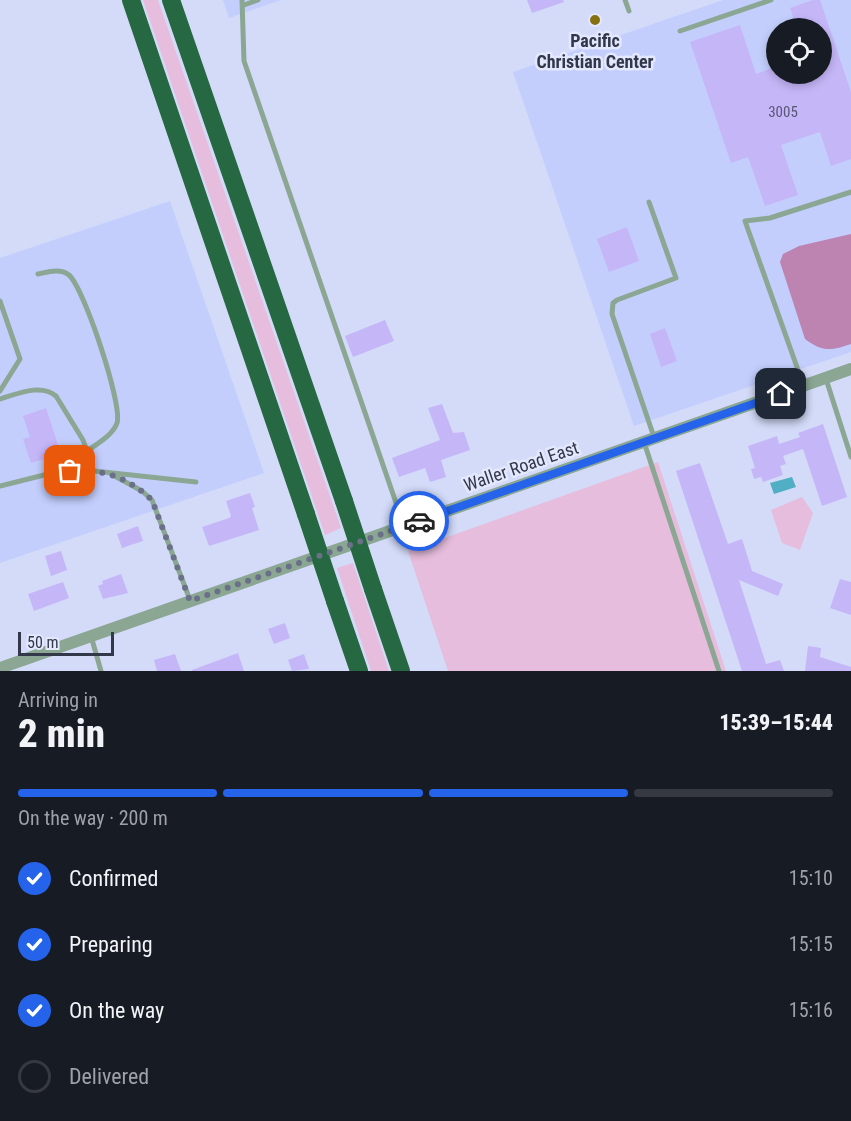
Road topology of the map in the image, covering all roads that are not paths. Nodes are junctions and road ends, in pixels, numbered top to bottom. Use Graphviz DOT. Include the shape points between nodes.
graph roads {
  1 [pos="131,0"];
  2 [pos="171,0"];
  3 [pos="258,0"];
  4 [pos="625,0"];
  5 [pos="771,0"];
  6 [pos="243,2"];
  7 [pos="629,11"];
  8 [pos="680,31"];
  9 [pos="851,192"];
  10 [pos="649,202"];
  11 [pos="38,274"];
  12 [pos="0,301"];
  13 [pos="851,369"];
  14 [pos="826,378"];
  15 [pos="804,386"];
  16 [pos="0,391"];
  17 [pos="0,399"];
  18 [pos="649,440"];
  19 [pos="87,451"];
  20 [pos="851,457"];
  21 [pos="85,470"];
  22 [pos="107,472"];
  23 [pos="196,482"];
  24 [pos="0,486"];
  25 [pos="404,526"];
  26 [pos="190,601"];
  27 [pos="91,636"];
  28 [pos="0,668"];
  29 [pos="101,671"];
  30 [pos="359,671"];
  31 [pos="401,671"];
  32 [pos="719,671"];
  1 -- 30 [label="highway, bridge"];
  2 -- 31 [label="highway, bridge"];
  3 -- 6 [label="lane"];
  4 -- 7 [label="lane"];
  5 -- 8 [label="lane"];
  6 -- 25 [label="lane" via="244,61"];
  9 -- 15 [label="lane" via="770,218 745,221"];
  10 -- 18 [label="lane" via="676,278 617,300 612,314"];
  11 -- 19 [label="lane" via="64,272 75,281 101,346 118,420 116,428"];
  12 -- 16 [label="lane" via="20,359"];
  13 -- 14 [label="street, Waller Road East"];
  14 -- 15 [label="street, Waller Road East"];
  14 -- 20 [label="lane"];
  15 -- 18 [label="street, Waller Road East"];
  17 -- 19 [label="lane" via="27,391 50,390 66,407"];
  18 -- 25 [label="street, Waller Road East"];
  18 -- 32 [label="lane"];
  19 -- 21 [label="lane"];
  21 -- 22 [label="lane"];
  21 -- 24 [label="lane" via="56,472"];
  22 -- 23 [label="lane"];
  22 -- 26 [label="lane" via="152,500"];
  25 -- 26 [label="street, Waller Road East"];
  26 -- 27 [label="street, Waller Road East"];
  27 -- 28 [label="street, Waller Road East"];
  27 -- 29 [label="lane"];
}
